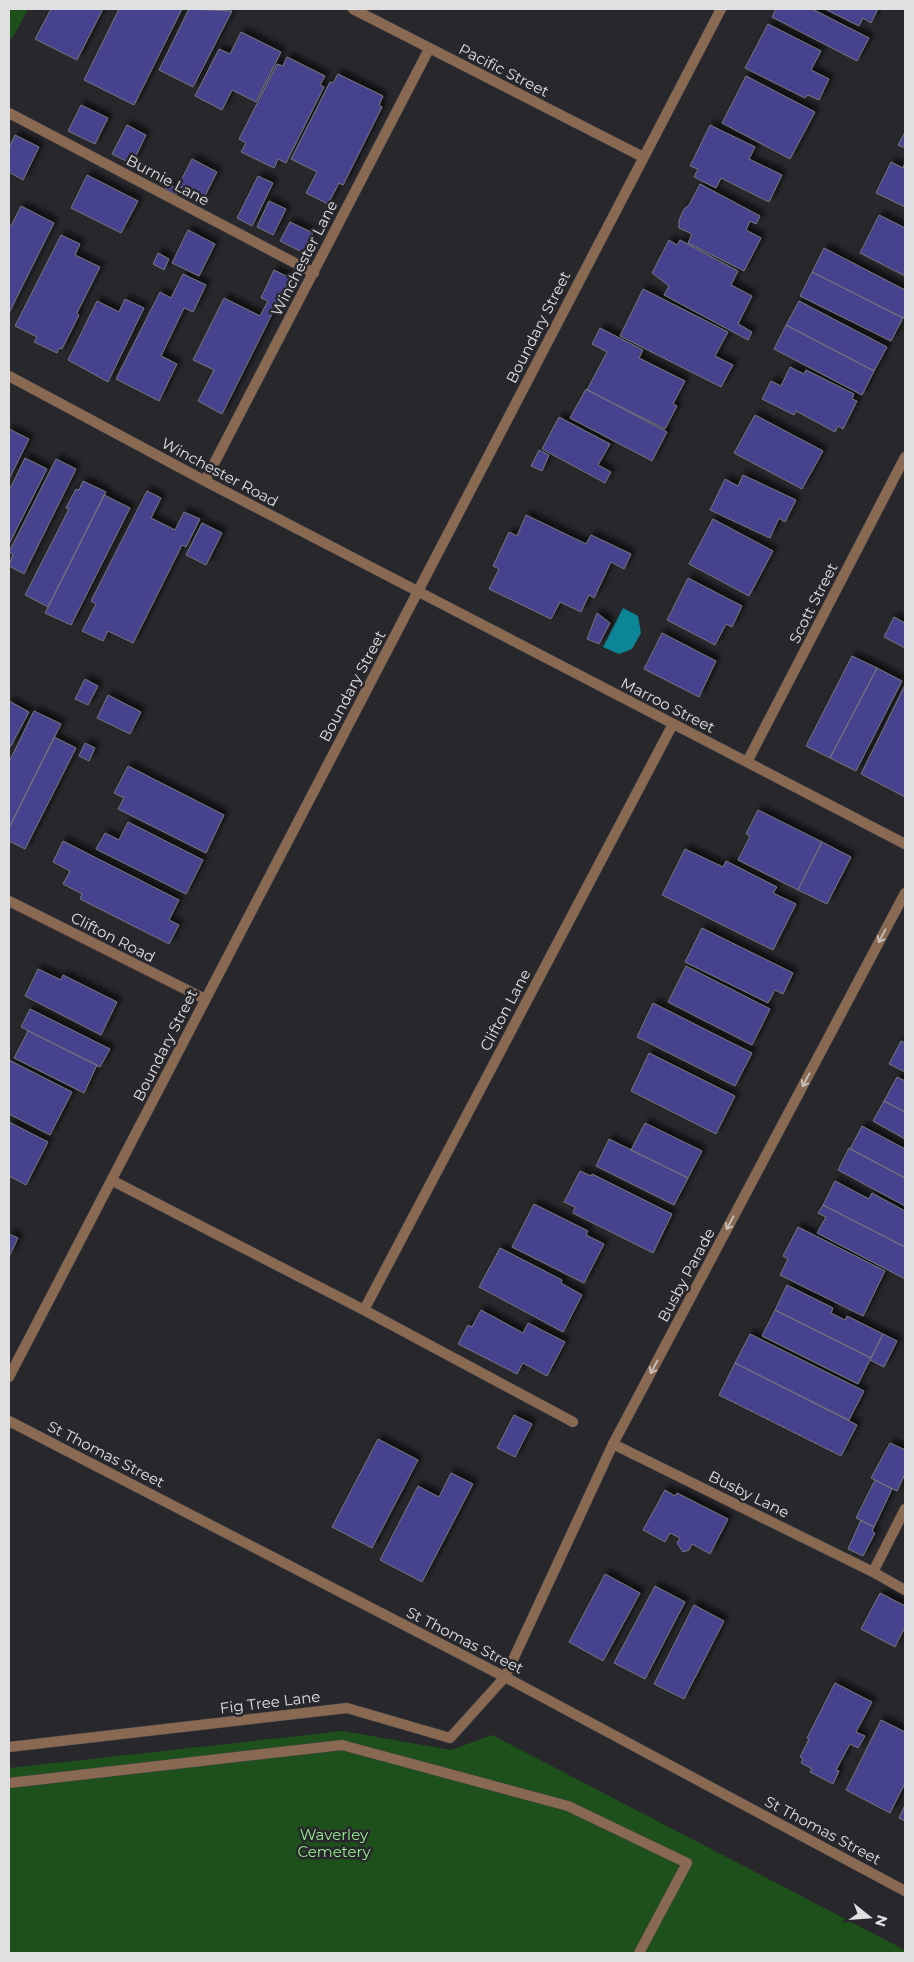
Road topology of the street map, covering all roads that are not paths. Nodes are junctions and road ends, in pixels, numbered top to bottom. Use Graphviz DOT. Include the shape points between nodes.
graph roads {
  1 [pos="353,9"];
  2 [pos="721,9"];
  3 [pos="430,48"];
  4 [pos="9,113"];
  5 [pos="643,157"];
  6 [pos="314,273"];
  7 [pos="9,376"];
  8 [pos="905,458"];
  9 [pos="205,481"];
  10 [pos="418,592"];
  11 [pos="673,724"];
  12 [pos="747,762"];
  13 [pos="905,844"];
  14 [pos="905,893"];
  15 [pos="9,901"];
  16 [pos="205,999"];
  17 [pos="113,1181"];
  18 [pos="364,1310"];
  19 [pos="9,1377"];
  20 [pos="9,1421"];
  21 [pos="573,1422"];
  22 [pos="613,1444"];
  23 [pos="905,1509"];
  24 [pos="872,1572"];
  25 [pos="905,1590"];
  26 [pos="506,1677"];
  27 [pos="9,1747"];
  28 [pos="9,1783"];
  29 [pos="905,1891"];
  30 [pos="638,1953"];
  1 -- 3 [label="street, Pacific Street"];
  2 -- 5 [label="street, Boundary Street"];
  3 -- 5 [label="street, Pacific Street"];
  3 -- 6 [label="street, Winchester Lane"];
  4 -- 6 [label="street, Burnie Lane"];
  5 -- 10 [label="street, Boundary Street"];
  6 -- 9 [label="street, Winchester Lane"];
  7 -- 9 [label="street, Winchester Road"];
  8 -- 12 [label="street, Scott Street"];
  9 -- 10 [label="street, Winchester Road"];
  10 -- 11 [label="street, Marroo Street"];
  10 -- 16 [label="street, Boundary Street"];
  11 -- 12 [label="street, Marroo Street"];
  11 -- 18 [label="street, Clifton Lane"];
  12 -- 13 [label="street, Marroo Street"];
  14 -- 22 [label="street, Busby Parade, one-way"];
  15 -- 16 [label="street, Clifton Road"];
  16 -- 17 [label="street, Boundary Street"];
  17 -- 18 [label="street"];
  17 -- 19 [label="street, Boundary Street"];
  18 -- 21 [label="street"];
  20 -- 26 [label="street, St Thomas Street"];
  22 -- 24 [label="street, Busby Lane"];
  22 -- 26 [label="street, Busby Parade"];
  23 -- 24 [label="street"];
  24 -- 25 [label="street, Busby Lane"];
  26 -- 27 [label="street, Fig Tree Lane" via="450,1738 347,1708"];
  26 -- 29 [label="street, St Thomas Street"];
  28 -- 30 [label="street" via="342,1745 568,1806 687,1863"];
}
